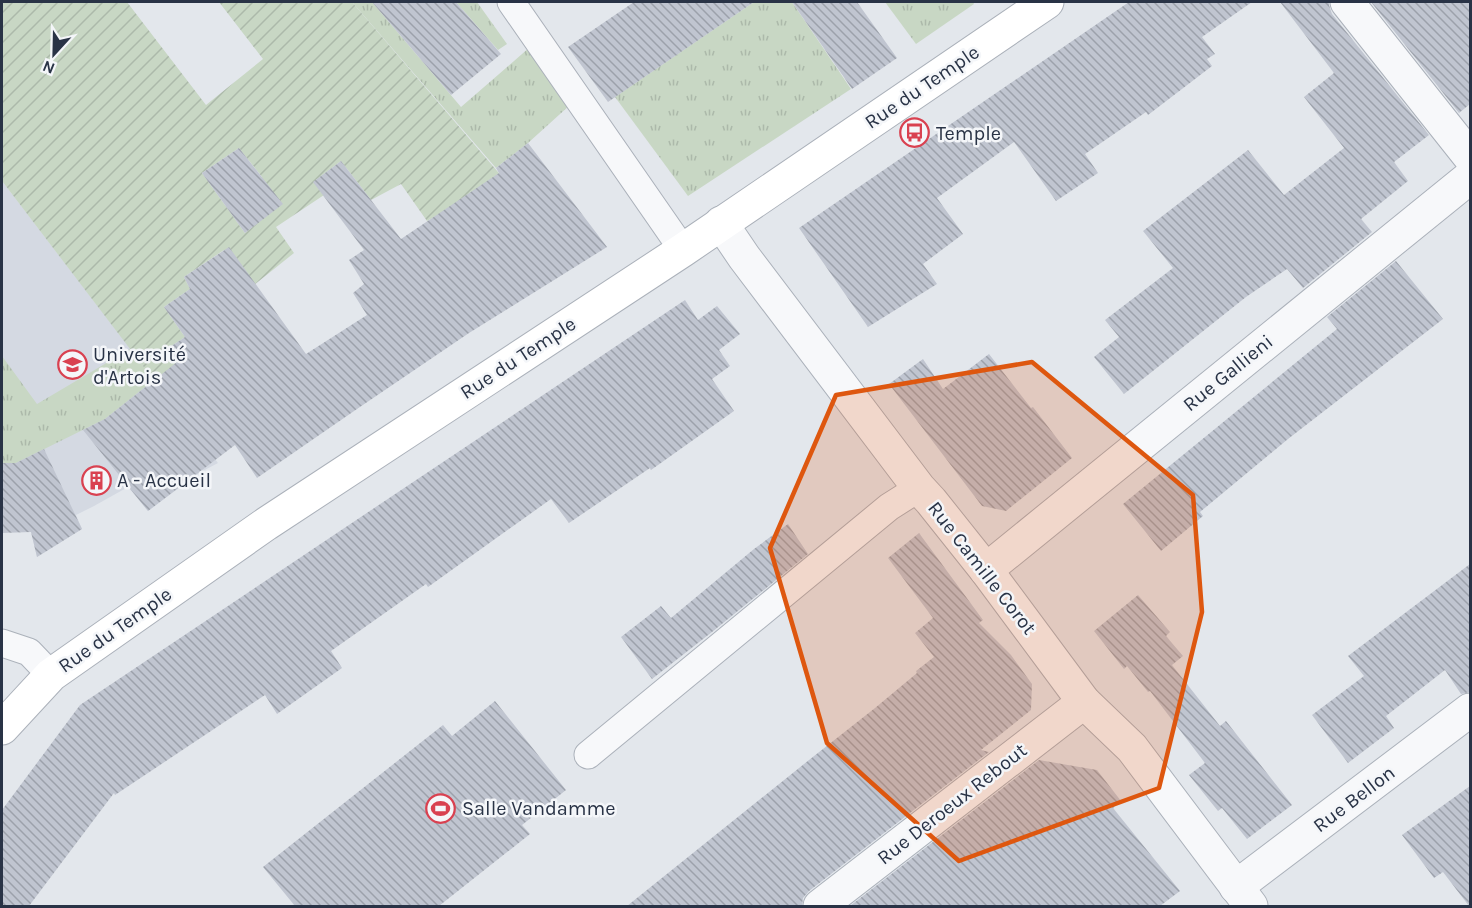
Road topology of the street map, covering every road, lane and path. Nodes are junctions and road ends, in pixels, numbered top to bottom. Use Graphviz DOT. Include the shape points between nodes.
graph roads {
  1 [pos="511,2"];
  2 [pos="1047,2"];
  3 [pos="1347,2"];
  4 [pos="1470,157"];
  5 [pos="1470,177"];
  6 [pos="722,223"];
  7 [pos="682,250"];
  8 [pos="919,488"];
  9 [pos="986,570"];
  10 [pos="2,643"];
  11 [pos="51,675"];
  12 [pos="1084,702"];
  13 [pos="1470,710"];
  14 [pos="2,728"];
  15 [pos="588,755"];
  16 [pos="1243,897"];
  17 [pos="820,906"];
  1 -- 7 [label="lane"];
  2 -- 6 [label="street, Rue du Temple"];
  3 -- 4 [label="street"];
  5 -- 9 [label="street, Rue Gallieni"];
  6 -- 7 [label="street, Rue du Temple"];
  6 -- 8 [label="street, Rue Camille Corot"];
  7 -- 11 [label="street, Rue du Temple" via="266,524"];
  8 -- 9 [label="street, Rue Camille Corot"];
  8 -- 15 [label="lane" via="889,507"];
  9 -- 12 [label="street, Rue Camille Corot"];
  10 -- 11 [label="lane" via="29,652"];
  11 -- 14 [label="street, Rue du Temple"];
  12 -- 16 [label="street, Rue Camille Corot" via="1132,748"];
  12 -- 17 [label="street, Rue Deroeux Rebout"];
  13 -- 16 [label="street, Rue Bellon"];
}
